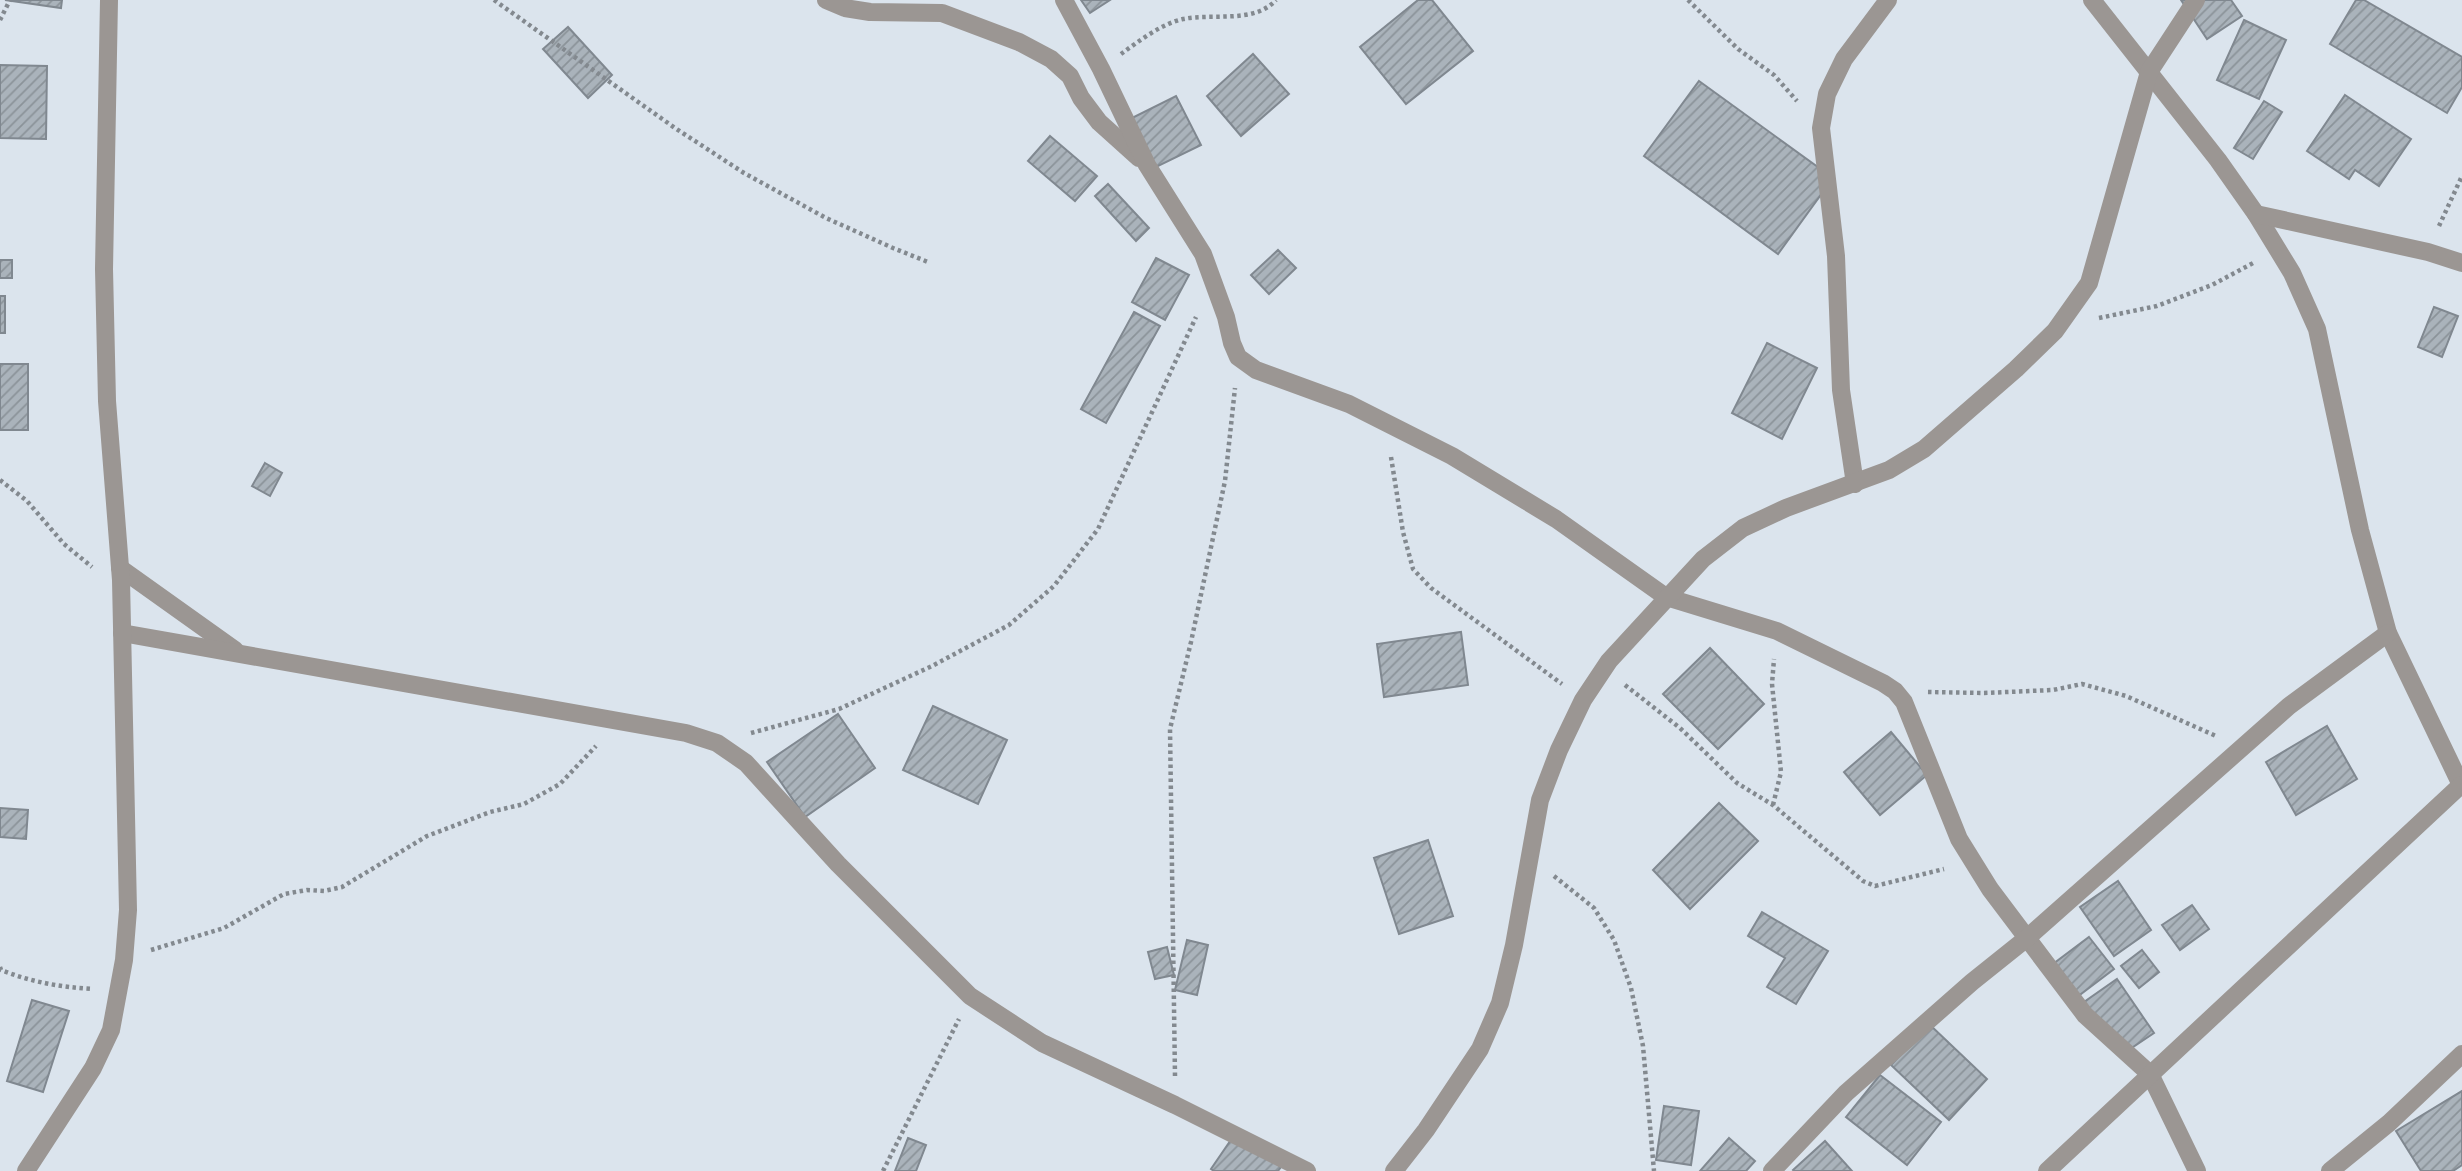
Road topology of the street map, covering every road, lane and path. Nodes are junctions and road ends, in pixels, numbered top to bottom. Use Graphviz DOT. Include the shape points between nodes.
graph roads {
  1 [pos="10,0"];
  2 [pos="109,0"];
  3 [pos="494,0"];
  4 [pos="825,0"];
  5 [pos="1064,0"];
  6 [pos="1276,0"];
  7 [pos="1688,0"];
  8 [pos="1888,0"];
  9 [pos="2092,0"];
  10 [pos="2196,0"];
  11 [pos="0,20"];
  12 [pos="1101,69"];
  13 [pos="2149,72"];
  14 [pos="1821,128"];
  15 [pos="1147,165"];
  16 [pos="2462,176"];
  17 [pos="2256,214"];
  18 [pos="2278,250"];
  19 [pos="2428,252"];
  20 [pos="928,262"];
  21 [pos="2462,263"];
  22 [pos="1213,281"];
  23 [pos="2055,331"];
  24 [pos="1238,357"];
  25 [pos="1385,422"];
  26 [pos="0,480"];
  27 [pos="1855,484"];
  28 [pos="121,574"];
  29 [pos="1667,597"];
  30 [pos="1777,631"];
  31 [pos="122,633"];
  32 [pos="2388,633"];
  33 [pos="241,654"];
  34 [pos="1609,661"];
  35 [pos="1895,691"];
  36 [pos="1583,700"];
  37 [pos="618,722"];
  38 [pos="717,743"];
  39 [pos="2241,747"];
  40 [pos="2461,786"];
  41 [pos="1773,805"];
  42 [pos="1531,848"];
  43 [pos="1974,862"];
  44 [pos="2027,938"];
  45 [pos="124,960"];
  46 [pos="0,967"];
  47 [pos="119,990"];
  48 [pos="970,996"];
  49 [pos="2462,1054"];
  50 [pos="2150,1074"];
  51 [pos="1175,1105"];
  52 [pos="26,1171"];
  53 [pos="883,1171"];
  54 [pos="1307,1171"];
  55 [pos="1394,1171"];
  56 [pos="1654,1171"];
  57 [pos="1772,1171"];
  58 [pos="2047,1171"];
  59 [pos="2197,1171"];
  60 [pos="2330,1171"];
  1 -- 11 [label="path"];
  2 -- 28 [label="street" via="104,269 107,401"];
  3 -- 20 [label="path" via="744,173 826,218"];
  4 -- 15 [label="street" via="870,12 942,13 1051,59 1070,76 1100,122"];
  5 -- 12 [label="street"];
  6 -- 12 [label="path" via="1262,12 1180,20"];
  7 -- 14 [label="path" via="1738,49 1774,75"];
  8 -- 14 [label="street" via="1844,59 1827,94"];
  9 -- 13 [label="street"];
  10 -- 13 [label="street"];
  12 -- 15 [label="street"];
  13 -- 17 [label="street"];
  13 -- 23 [label="street" via="2089,283"];
  14 -- 27 [label="street" via="1836,256 1841,390"];
  15 -- 22 [label="street" via="1203,254"];
  16 -- 19 [label="path"];
  17 -- 18 [label="street"];
  17 -- 19 [label="street"];
  18 -- 23 [label="path" via="2212,285 2157,306"];
  18 -- 32 [label="street" via="2317,329 2360,530"];
  19 -- 21 [label="street"];
  22 -- 24 [label="street"];
  22 -- 38 [label="path" via="1098,529 1054,586 1009,625 932,666 839,709"];
  23 -- 27 [label="street" via="1924,449"];
  24 -- 25 [label="street" via="1256,370"];
  24 -- 51 [label="path" via="1225,481 1170,729"];
  25 -- 29 [label="street" via="1556,519"];
  25 -- 36 [label="path" via="1413,569"];
  26 -- 28 [label="path" via="27,501 88,565"];
  27 -- 29 [label="street" via="1743,528 1703,559"];
  28 -- 31 [label="street"];
  28 -- 33 [label="street"];
  29 -- 30 [label="street"];
  29 -- 34 [label="street"];
  30 -- 35 [label="street"];
  30 -- 41 [label="path" via="1772,684 1781,772"];
  31 -- 33 [label="street"];
  31 -- 45 [label="street" via="128,910"];
  32 -- 39 [label="street" via="2288,706"];
  32 -- 40 [label="street"];
  33 -- 37 [label="street"];
  34 -- 36 [label="street"];
  34 -- 41 [label="path" via="1624,684 1680,728 1737,783"];
  35 -- 39 [label="path" via="1984,693 2082,684 2126,696"];
  35 -- 43 [label="street" via="1908,712 1959,839"];
  36 -- 42 [label="street" via="1540,800"];
  37 -- 38 [label="street"];
  37 -- 45 [label="path" via="560,784 524,804 426,836 342,887 284,894 224,928"];
  38 -- 48 [label="street" via="746,763 838,864"];
  39 -- 44 [label="street"];
  40 -- 50 [label="street"];
  41 -- 43 [label="path" via="1863,881 1875,886"];
  42 -- 55 [label="street" via="1500,1003 1480,1049"];
  42 -- 56 [label="path" via="1544,867 1594,908 1614,940 1631,988 1643,1046"];
  43 -- 44 [label="street"];
  44 -- 50 [label="street" via="2085,1014"];
  44 -- 57 [label="street" via="1846,1093"];
  45 -- 47 [label="street"];
  46 -- 47 [label="path" via="26,980"];
  47 -- 52 [label="street" via="111,1030 93,1068"];
  48 -- 51 [label="street" via="1042,1043"];
  48 -- 53 [label="path"];
  49 -- 60 [label="street" via="2389,1124"];
  50 -- 58 [label="street"];
  50 -- 59 [label="street"];
  51 -- 54 [label="street"];
}
